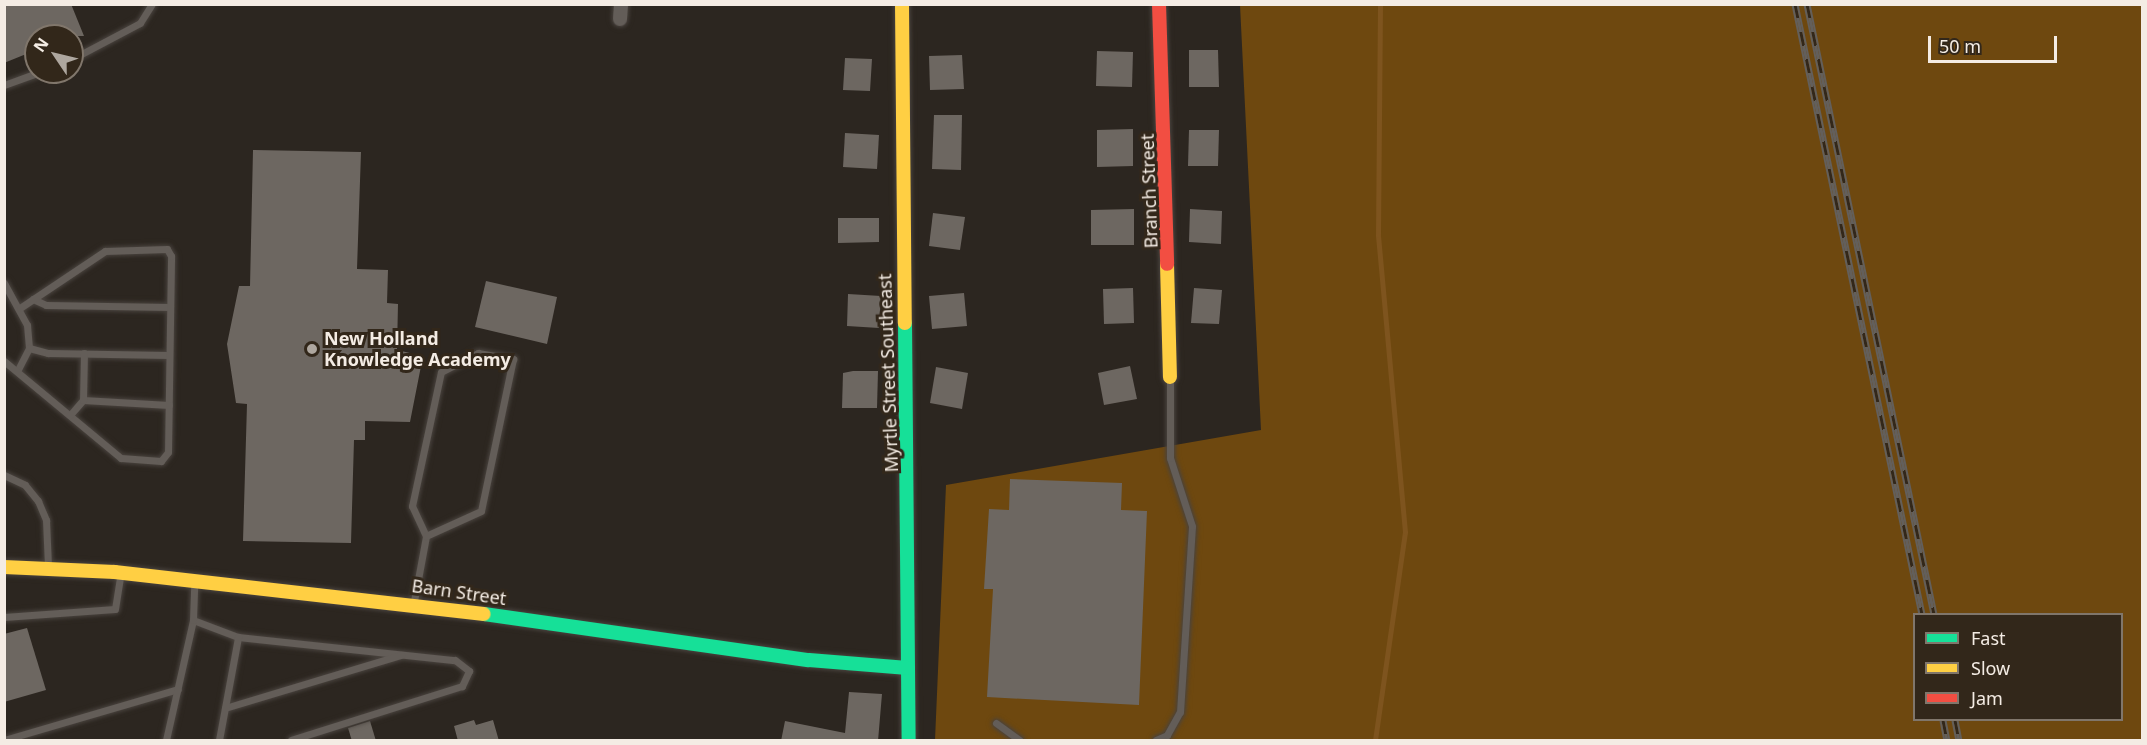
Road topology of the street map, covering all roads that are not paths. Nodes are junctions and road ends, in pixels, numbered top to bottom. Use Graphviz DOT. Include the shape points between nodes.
graph roads {
  1 [pos="152,4"];
  2 [pos="621,4"];
  3 [pos="902,4"];
  4 [pos="1159,4"];
  5 [pos="620,19"];
  6 [pos="84,53"];
  7 [pos="24,78"];
  8 [pos="4,85"];
  9 [pos="4,283"];
  10 [pos="33,299"];
  11 [pos="170,307"];
  12 [pos="20,308"];
  13 [pos="29,348"];
  14 [pos="84,353"];
  15 [pos="170,355"];
  16 [pos="4,361"];
  17 [pos="18,370"];
  18 [pos="1170,377"];
  19 [pos="83,400"];
  20 [pos="169,405"];
  21 [pos="70,415"];
  22 [pos="4,475"];
  23 [pos="426,536"];
  24 [pos="48,566"];
  25 [pos="4,567"];
  26 [pos="121,573"];
  27 [pos="194,582"];
  28 [pos="413,604"];
  29 [pos="4,617"];
  30 [pos="193,620"];
  31 [pos="238,637"];
  32 [pos="405,654"];
  33 [pos="908,668"];
  34 [pos="178,689"];
  35 [pos="225,708"];
  36 [pos="996,723"];
  37 [pos="4,740"];
  38 [pos="166,741"];
  39 [pos="219,741"];
  40 [pos="291,741"];
  41 [pos="909,741"];
  42 [pos="1019,741"];
  43 [pos="1156,741"];
  1 -- 6 [label="lane" via="140,23"];
  2 -- 5 [label="street"];
  3 -- 33 [label="street, Myrtle Street Southeast"];
  4 -- 18 [label="street, Branch Street"];
  7 -- 8 [label="lane"];
  9 -- 12 [label="lane"];
  10 -- 11 [label="lane" via="46,305"];
  10 -- 11 [label="lane" via="105,251 154,247 167,249 171,256"];
  10 -- 12 [label="lane"];
  11 -- 15 [label="lane"];
  12 -- 13 [label="lane"];
  13 -- 14 [label="lane"];
  13 -- 17 [label="lane"];
  14 -- 15 [label="lane"];
  14 -- 19 [label="lane"];
  15 -- 20 [label="lane"];
  16 -- 17 [label="lane"];
  17 -- 21 [label="lane"];
  18 -- 43 [label="lane" via="1170,458 1192,526 1180,712 1167,735"];
  19 -- 20 [label="lane"];
  19 -- 21 [label="lane"];
  20 -- 21 [label="lane" via="168,452 161,461 121,458"];
  22 -- 24 [label="lane" via="25,486 38,501 46,520"];
  23 -- 23 [label="lane" via="412,506 441,372 478,353 513,358 482,511"];
  23 -- 28 [label="lane"];
  24 -- 25 [label="street, Barn Street"];
  24 -- 26 [label="street, Barn Street"];
  26 -- 27 [label="street, Barn Street"];
  26 -- 29 [label="lane" via="115,609"];
  27 -- 28 [label="street, Barn Street"];
  27 -- 30 [label="lane"];
  28 -- 33 [label="street, Barn Street" via="787,657"];
  30 -- 31 [label="lane"];
  30 -- 34 [label="lane"];
  31 -- 32 [label="lane"];
  31 -- 35 [label="lane"];
  32 -- 35 [label="lane"];
  32 -- 40 [label="lane" via="455,660 469,671 462,686"];
  33 -- 41 [label="street, Myrtle Street Southeast"];
  34 -- 37 [label="lane" via="114,704"];
  34 -- 38 [label="lane"];
  35 -- 39 [label="lane"];
  36 -- 42 [label="lane"];
}
